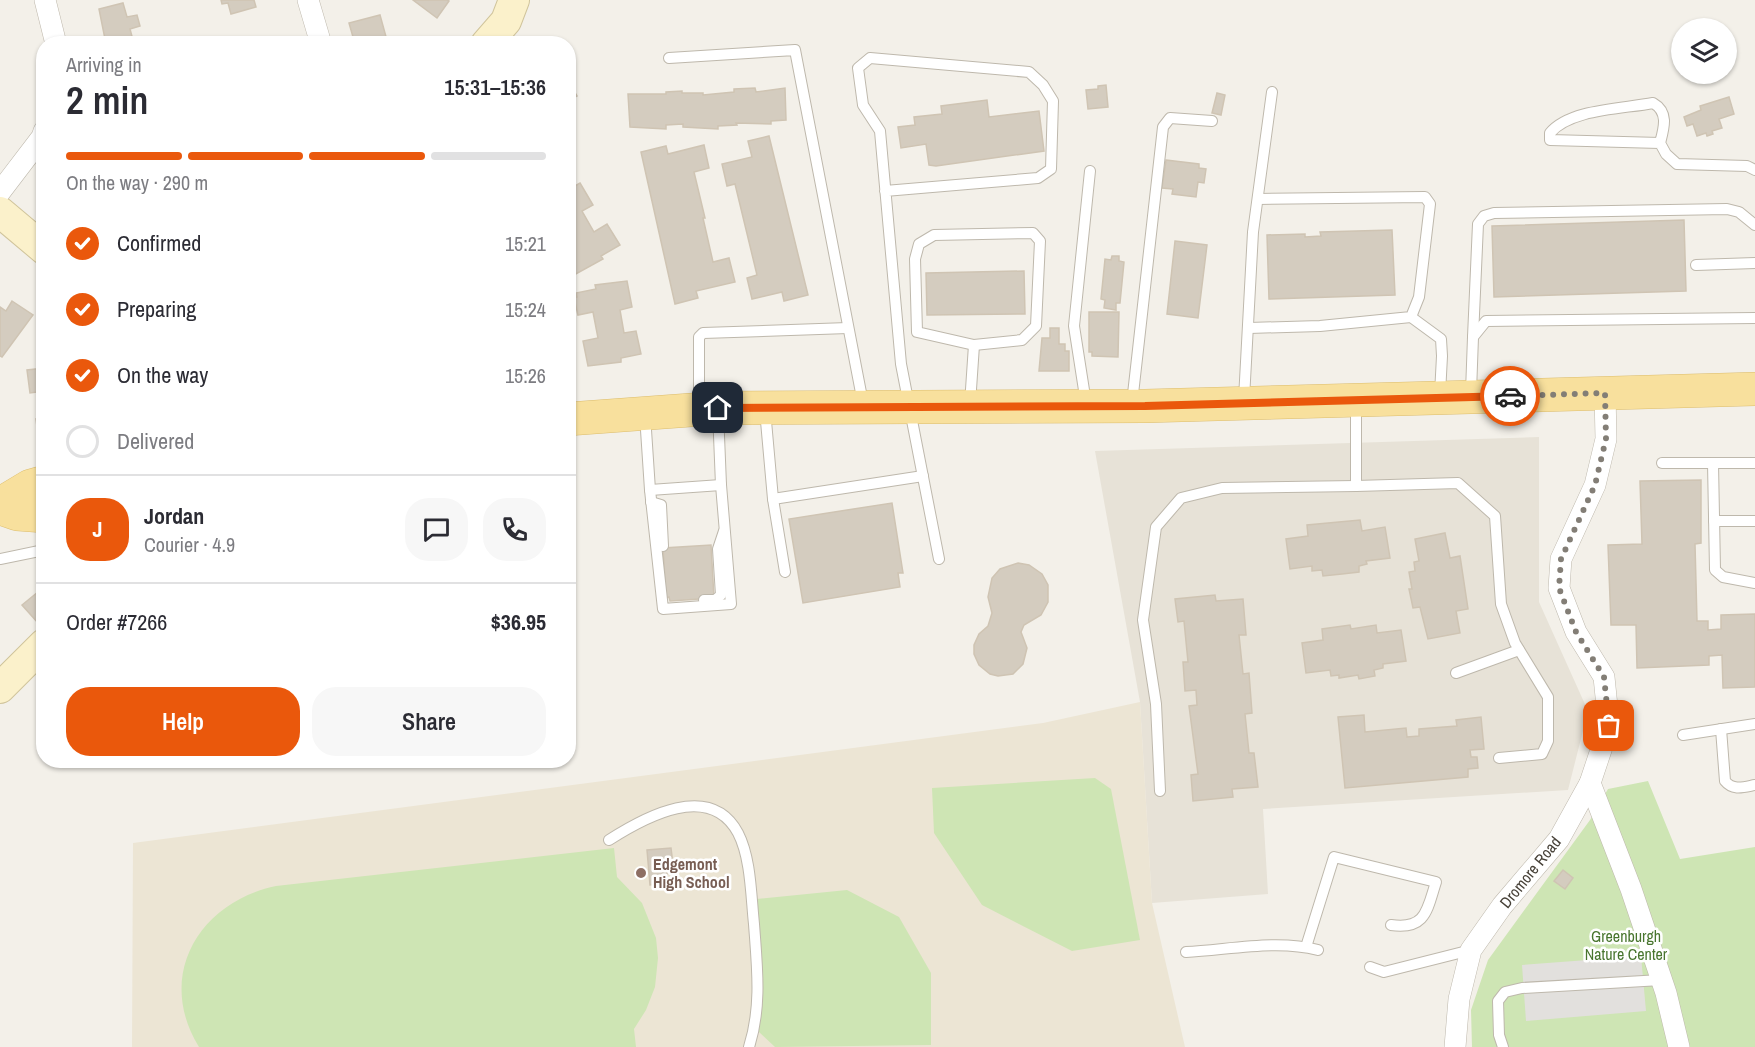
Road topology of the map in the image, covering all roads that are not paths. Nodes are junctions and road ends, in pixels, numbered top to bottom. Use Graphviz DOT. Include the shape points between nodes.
graph roads {
  1 [pos="45,0"];
  2 [pos="308,0"];
  3 [pos="514,0"];
  4 [pos="54,36"];
  5 [pos="319,36"];
  6 [pos="493,36"];
  7 [pos="669,58"];
  8 [pos="1272,92"];
  9 [pos="1212,121"];
  10 [pos="1660,143"];
  11 [pos="36,146"];
  12 [pos="1755,170"];
  13 [pos="1090,171"];
  14 [pos="885,191"];
  15 [pos="0,192"];
  16 [pos="1258,198"];
  17 [pos="0,212"];
  18 [pos="1755,225"];
  19 [pos="36,242"];
  20 [pos="1755,263"];
  21 [pos="1696,265"];
  22 [pos="1411,317"];
  23 [pos="1755,318"];
  24 [pos="848,328"];
  25 [pos="1249,328"];
  26 [pos="1473,337"];
  27 [pos="974,345"];
  28 [pos="1755,389"];
  29 [pos="1605,393"];
  30 [pos="1455,397"];
  31 [pos="1356,400"];
  32 [pos="1244,402"];
  33 [pos="1087,406"];
  34 [pos="1132,406"];
  35 [pos="969,407"];
  36 [pos="764,408"];
  37 [pos="864,408"];
  38 [pos="910,408"];
  39 [pos="709,409"];
  40 [pos="645,412"];
  41 [pos="576,418"];
  42 [pos="1662,463"];
  43 [pos="1713,463"];
  44 [pos="1755,463"];
  45 [pos="923,476"];
  46 [pos="36,484"];
  47 [pos="721,485"];
  48 [pos="1356,486"];
  49 [pos="650,490"];
  50 [pos="774,499"];
  51 [pos="0,506"];
  52 [pos="36,515"];
  53 [pos="1714,521"];
  54 [pos="1755,521"];
  55 [pos="36,552"];
  56 [pos="0,559"];
  57 [pos="939,559"];
  58 [pos="785,572"];
  59 [pos="1755,583"];
  60 [pos="1519,650"];
  61 [pos="36,652"];
  62 [pos="1456,674"];
  63 [pos="0,688"];
  64 [pos="1755,724"];
  65 [pos="1721,729"];
  66 [pos="1683,735"];
  67 [pos="1499,758"];
  68 [pos="1590,783"];
  69 [pos="1755,785"];
  70 [pos="1160,790"];
  71 [pos="609,840"];
  72 [pos="1391,925"];
  73 [pos="1306,947"];
  74 [pos="1318,950"];
  75 [pos="1471,950"];
  76 [pos="1186,952"];
  77 [pos="1370,967"];
  78 [pos="1661,980"];
  79 [pos="749,1047"];
  80 [pos="1455,1047"];
  81 [pos="1503,1047"];
  82 [pos="1679,1047"];
  1 -- 4 [label="street"];
  2 -- 5 [label="street"];
  3 -- 6 [label="street" via="506,21"];
  7 -- 24 [label="lane" via="795,50"];
  8 -- 16 [label="lane"];
  9 -- 34 [label="lane" via="1170,118 1163,126"];
  10 -- 10 [label="lane" via="1663,114 1653,104 1569,118 1550,133 1550,140"];
  10 -- 12 [label="lane" via="1677,164 1747,166"];
  11 -- 15 [label="street"];
  13 -- 33 [label="lane" via="1074,326"];
  14 -- 14 [label="lane" via="880,131 863,105 858,68 870,58 1029,72 1053,101 1051,169 1038,178"];
  14 -- 38 [label="lane" via="901,364"];
  16 -- 22 [label="lane" via="1425,197 1430,204 1426,254 1419,297"];
  16 -- 25 [label="lane" via="1252,232"];
  17 -- 19 [label="street"];
  18 -- 26 [label="lane" via="1739,212 1727,209 1484,216 1478,224"];
  20 -- 21 [label="lane"];
  22 -- 25 [label="lane"];
  22 -- 30 [label="lane" via="1441,339 1442,357"];
  23 -- 26 [label="lane" via="1486,321"];
  24 -- 37 [label="lane"];
  24 -- 39 [label="lane" via="703,333 699,337"];
  25 -- 32 [label="lane"];
  26 -- 30 [label="lane"];
  27 -- 27 [label="lane" via="1022,340 1036,326 1041,241 1032,233 934,235 919,244 915,258 917,332"];
  27 -- 35 [label="lane"];
  28 -- 29 [label="main road"];
  29 -- 30 [label="main road"];
  29 -- 68 [label="street, Dromore Road" via="1606,439 1595,485 1561,559 1559,588 1576,632 1604,677 1609,726"];
  30 -- 31 [label="main road"];
  31 -- 32 [label="main road"];
  31 -- 48 [label="lane"];
  32 -- 34 [label="main road"];
  33 -- 34 [label="main road"];
  33 -- 35 [label="main road"];
  35 -- 38 [label="main road"];
  36 -- 37 [label="main road"];
  36 -- 39 [label="main road"];
  36 -- 50 [label="lane"];
  37 -- 38 [label="main road"];
  38 -- 45 [label="lane"];
  39 -- 40 [label="main road"];
  39 -- 47 [label="lane"];
  40 -- 41 [label="main road"];
  40 -- 49 [label="lane"];
  42 -- 43 [label="lane"];
  43 -- 44 [label="lane"];
  43 -- 53 [label="lane"];
  45 -- 50 [label="lane"];
  45 -- 57 [label="lane"];
  46 -- 51 [label="main road"];
  47 -- 49 [label="lane"];
  47 -- 49 [label="lane" via="731,604 663,609"];
  48 -- 60 [label="lane" via="1458,483 1495,516 1501,604"];
  48 -- 70 [label="lane" via="1222,488 1181,498 1156,527 1143,620 1156,704"];
  50 -- 58 [label="lane"];
  51 -- 52 [label="main road" via="17,514"];
  53 -- 54 [label="lane"];
  53 -- 59 [label="lane" via="1716,573"];
  55 -- 56 [label="lane"];
  60 -- 62 [label="lane"];
  60 -- 67 [label="lane" via="1548,697 1548,741 1542,754"];
  61 -- 63 [label="street"];
  64 -- 65 [label="lane"];
  65 -- 66 [label="lane"];
  65 -- 69 [label="lane" via="1725,781 1739,788"];
  68 -- 75 [label="street, Dromore Road" via="1558,839"];
  68 -- 78 [label="street"];
  71 -- 79 [label="lane" via="668,810 697,805 722,814 738,833 749,872 759,984"];
  72 -- 73 [label="lane" via="1415,924 1428,908 1436,882 1334,856"];
  73 -- 74 [label="lane"];
  73 -- 76 [label="lane"];
  75 -- 77 [label="lane" via="1384,972"];
  75 -- 80 [label="street, Dromore Road" via="1459,999"];
  78 -- 81 [label="lane" via="1505,992 1498,1001"];
  78 -- 82 [label="street"];
}
